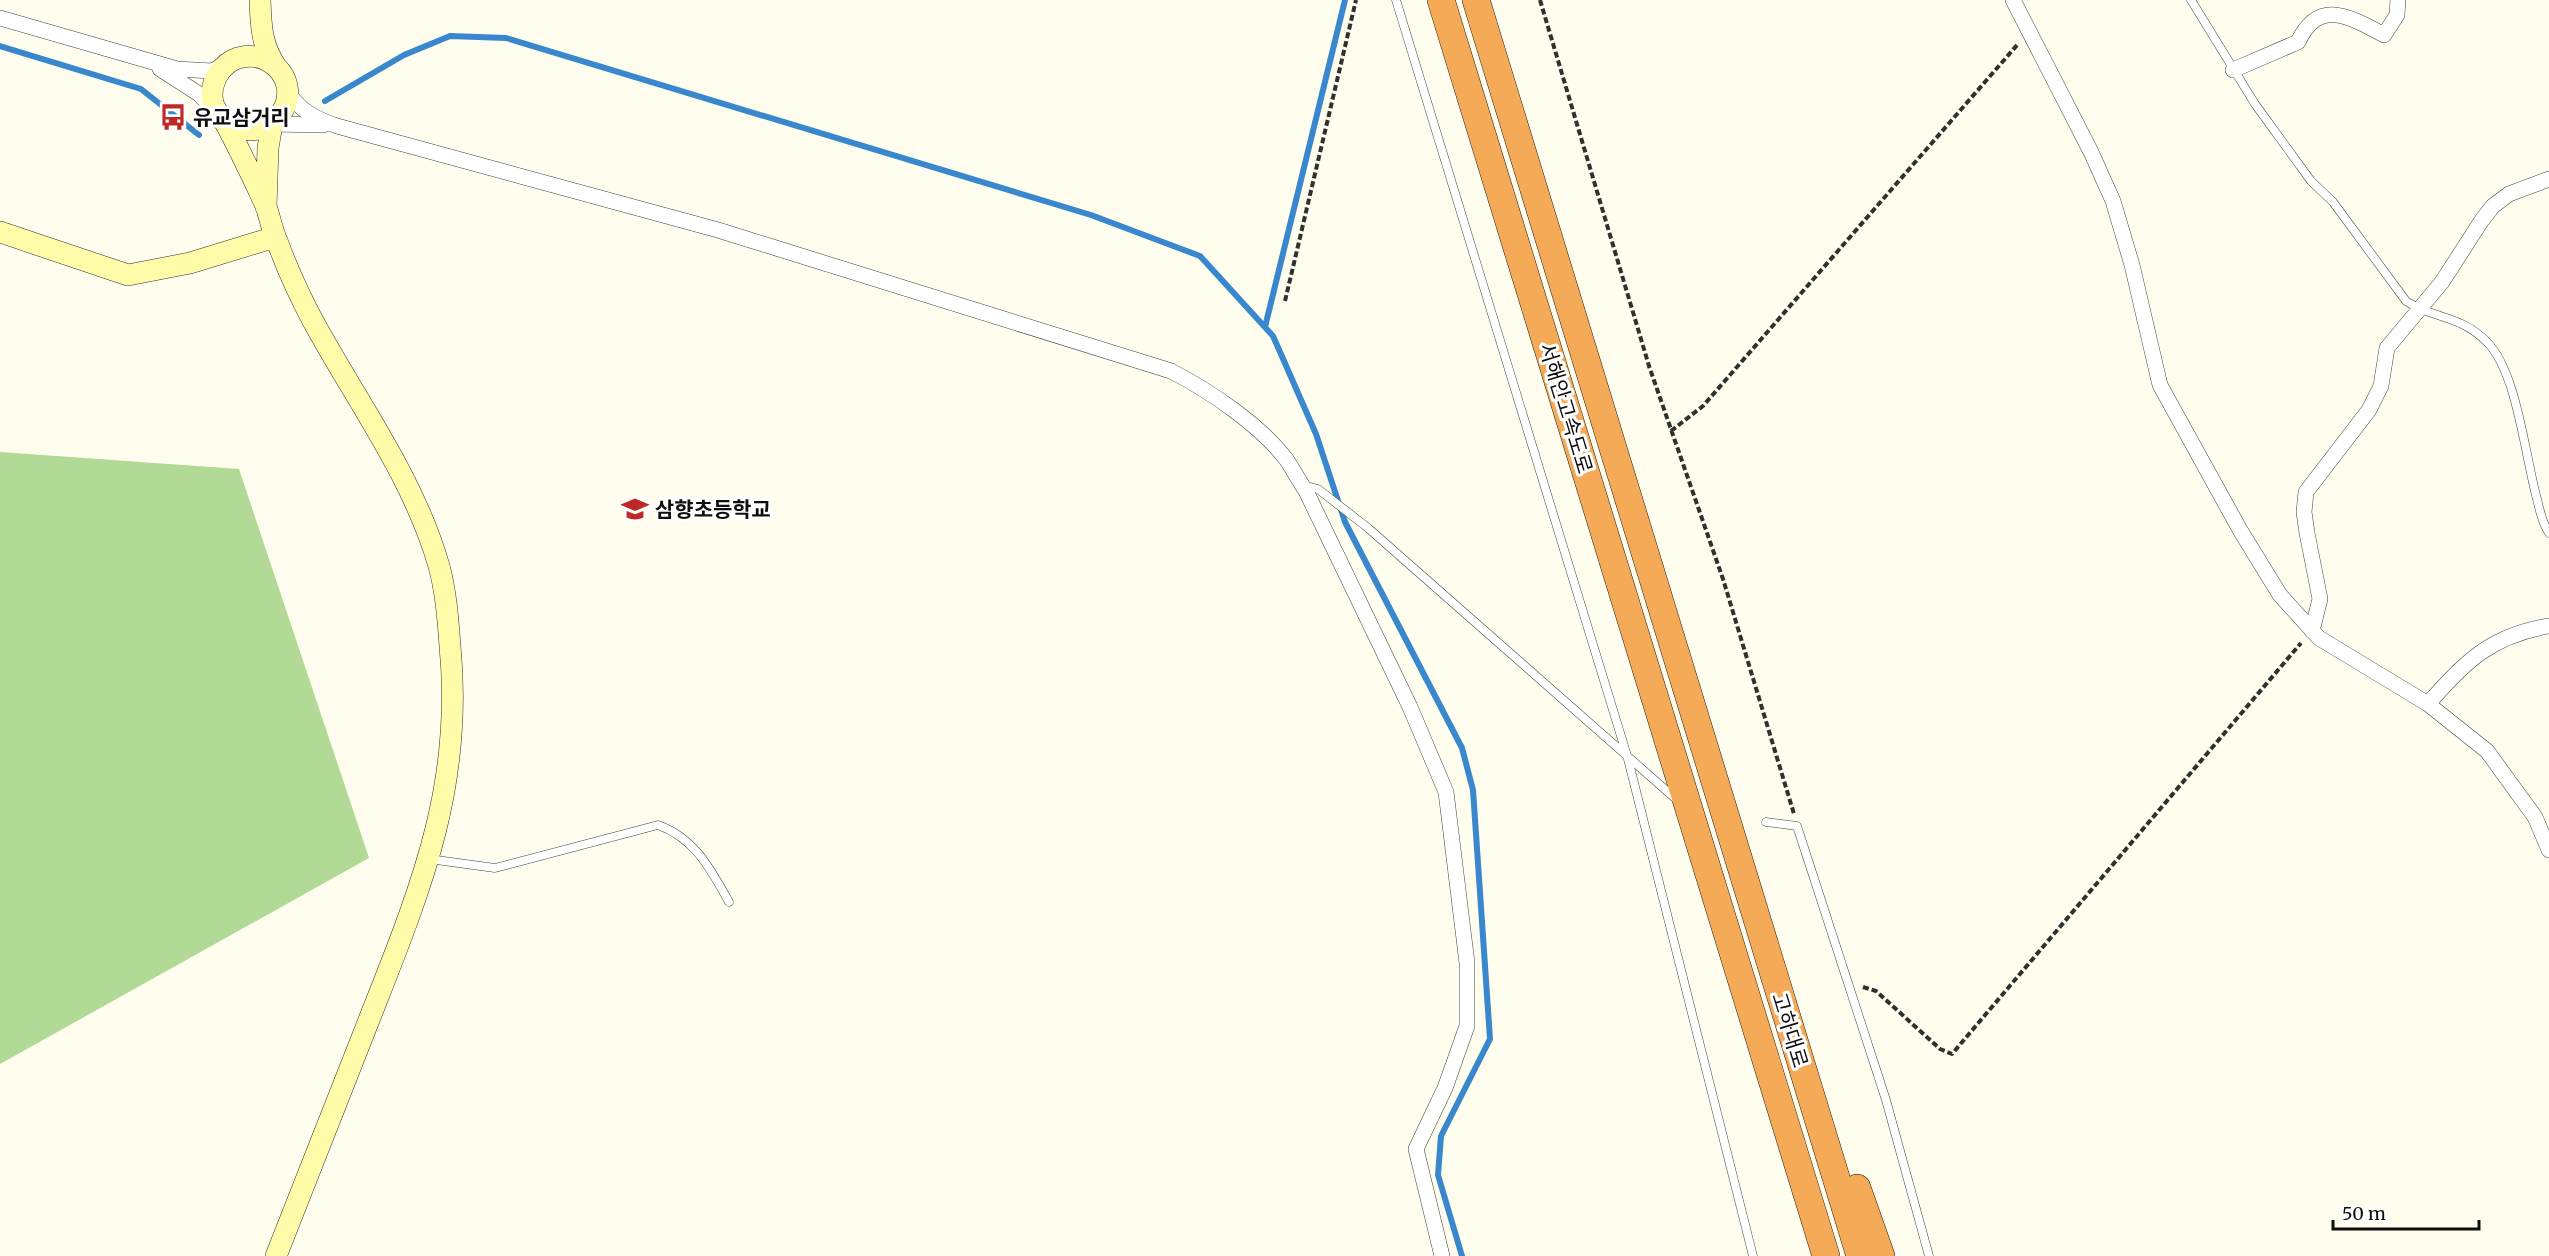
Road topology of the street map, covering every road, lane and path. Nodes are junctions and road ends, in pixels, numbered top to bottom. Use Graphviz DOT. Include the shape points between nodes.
graph roads {
  1 [pos="259,0"];
  2 [pos="1356,0"];
  3 [pos="1396,0"];
  4 [pos="1441,0"];
  5 [pos="1476,0"];
  6 [pos="1540,0"];
  7 [pos="2013,0"];
  8 [pos="2191,0"];
  9 [pos="2398,0"];
  10 [pos="0,18"];
  11 [pos="2029,32"];
  12 [pos="231,61"];
  13 [pos="150,63"];
  14 [pos="277,68"];
  15 [pos="2234,70"];
  16 [pos="287,91"];
  17 [pos="222,119"];
  18 [pos="272,124"];
  19 [pos="337,126"];
  20 [pos="2549,179"];
  21 [pos="266,207"];
  22 [pos="0,232"];
  23 [pos="275,237"];
  24 [pos="1285,301"];
  25 [pos="2420,309"];
  26 [pos="1671,431"];
  27 [pos="1302,485"];
  28 [pos="2549,533"];
  29 [pos="2549,626"];
  30 [pos="2312,631"];
  31 [pos="2428,704"];
  32 [pos="1628,759"];
  33 [pos="1721,805"];
  34 [pos="1685,809"];
  35 [pos="1766,822"];
  36 [pos="1797,826"];
  37 [pos="2549,850"];
  38 [pos="429,859"];
  39 [pos="729,903"];
  40 [pos="1847,983"];
  41 [pos="276,1256"];
  42 [pos="1443,1256"];
  43 [pos="1753,1256"];
  44 [pos="1810,1256"];
  45 [pos="1826,1256"];
  46 [pos="1860,1256"];
  47 [pos="1881,1256"];
  48 [pos="1929,1256"];
  1 -- 12 [label="main road" via="246,39"];
  1 -- 14 [label="main road" via="261,35"];
  2 -- 24 [label="path"];
  3 -- 32 [label="lane"];
  4 -- 34 [label="highway, 서해안고속도로"];
  5 -- 33 [label="highway, 서해안고속도로"];
  6 -- 26 [label="path"];
  7 -- 11 [label="street"];
  8 -- 15 [label="lane"];
  9 -- 15 [label="street" via="2397,15 2384,35 2340,11 2320,9 2313,13 2298,42"];
  10 -- 13 [label="street"];
  11 -- 26 [label="path" via="1703,406"];
  11 -- 30 [label="street" via="2113,201 2160,385 2280,596"];
  12 -- 13 [label="street" via="212,71"];
  12 -- 14 [label="main road" via="255,56"];
  12 -- 17 [label="main road" via="213,85 213,103"];
  13 -- 17 [label="street" via="199,94"];
  14 -- 16 [label="main road"];
  15 -- 25 [label="lane" via="2311,181 2333,202 2406,301"];
  16 -- 18 [label="main road" via="286,104"];
  16 -- 19 [label="street" via="313,117"];
  17 -- 18 [label="main road" via="248,132"];
  17 -- 21 [label="main road"];
  18 -- 19 [label="street"];
  18 -- 21 [label="main road"];
  19 -- 27 [label="street" via="718,230 1171,371 1220,401 1260,433 1285,458"];
  20 -- 25 [label="street" via="2509,194 2493,206"];
  21 -- 23 [label="main road"];
  22 -- 23 [label="main road" via="128,275 190,263"];
  23 -- 38 [label="main road" via="314,321 413,496 439,568 453,675 452,725 448,781"];
  25 -- 28 [label="lane" via="2457,320 2486,340 2497,353 2515,402 2535,494"];
  25 -- 30 [label="street" via="2387,348 2381,386 2369,410 2306,492 2304,512 2320,599"];
  26 -- 36 [label="path" via="1723,579"];
  27 -- 32 [label="lane" via="1318,489 1368,528"];
  27 -- 42 [label="street" via="1410,707 1446,792 1467,963 1467,1026 1445,1088 1416,1149"];
  29 -- 31 [label="street" via="2494,642 2468,662"];
  30 -- 31 [label="street" via="2336,650"];
  30 -- 40 [label="path" via="1952,1054 1940,1049 1876,991"];
  31 -- 37 [label="street" via="2487,751 2535,817"];
  32 -- 34 [label="lane"];
  32 -- 43 [label="lane"];
  33 -- 46 [label="highway, 고하대로"];
  33 -- 47 [label="highway"];
  34 -- 44 [label="highway"];
  34 -- 45 [label="highway, 고하대로"];
  35 -- 36 [label="lane"];
  36 -- 40 [label="lane"];
  38 -- 39 [label="lane" via="495,868 658,825 678,834 702,856"];
  38 -- 41 [label="main road"];
  40 -- 48 [label="lane" via="1886,1100"];
}
